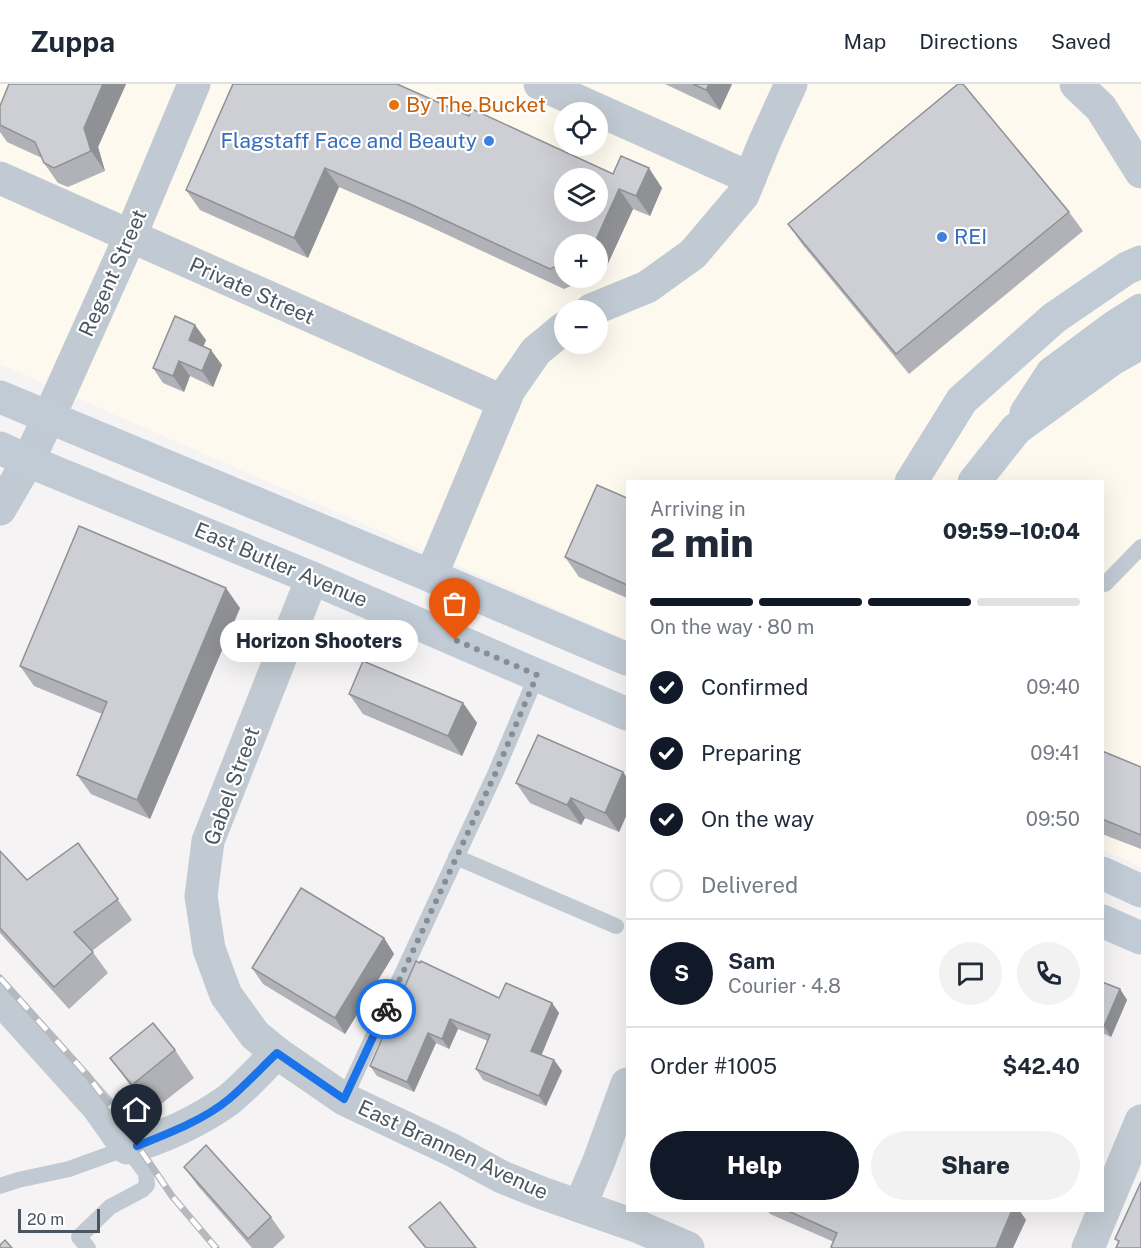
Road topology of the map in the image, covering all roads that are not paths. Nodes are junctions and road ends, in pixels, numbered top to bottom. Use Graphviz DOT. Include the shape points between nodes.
graph roads {
  1 [pos="194,84"];
  2 [pos="540,84"];
  3 [pos="790,84"];
  4 [pos="1076,84"];
  5 [pos="1141,172"];
  6 [pos="0,178"];
  7 [pos="750,178"];
  8 [pos="130,237"];
  9 [pos="1141,262"];
  10 [pos="608,303"];
  11 [pos="1141,310"];
  12 [pos="554,336"];
  13 [pos="1141,343"];
  14 [pos="0,396"];
  15 [pos="504,402"];
  16 [pos="49,417"];
  17 [pos="1016,429"];
  18 [pos="14,454"];
  19 [pos="912,480"];
  20 [pos="976,480"];
  21 [pos="0,509"];
  22 [pos="1141,547"];
  23 [pos="430,576"];
  24 [pos="312,578"];
  25 [pos="1105,584"];
  26 [pos="626,659"];
  27 [pos="537,675"];
  28 [pos="626,714"];
  29 [pos="456,857"];
  30 [pos="1104,874"];
  31 [pos="1141,891"];
  32 [pos="1104,922"];
  33 [pos="616,926"];
  34 [pos="1141,938"];
  35 [pos="0,998"];
  36 [pos="277,1053"];
  37 [pos="626,1087"];
  38 [pos="344,1099"];
  39 [pos="1141,1121"];
  40 [pos="127,1148"];
  41 [pos="0,1186"];
  42 [pos="580,1206"];
  43 [pos="1104,1210"];
  44 [pos="1103,1212"];
  45 [pos="88,1248"];
  46 [pos="688,1248"];
  47 [pos="1088,1248"];
  1 -- 8 [label="street, Regent Street"];
  2 -- 7 [label="street"];
  3 -- 7 [label="street"];
  4 -- 5 [label="street" via="1101,108"];
  6 -- 8 [label="street, Private Street"];
  7 -- 10 [label="street" via="743,195 693,254 647,287"];
  8 -- 15 [label="street, Private Street"];
  8 -- 16 [label="street, Regent Street"];
  9 -- 19 [label="main road" via="1054,318 963,400"];
  11 -- 17 [label="main road" via="1053,373"];
  12 -- 15 [label="street" via="536,351"];
  13 -- 17 [label="main road"];
  14 -- 16 [label="main road"];
  15 -- 23 [label="street"];
  16 -- 18 [label="street, Regent Street"];
  16 -- 23 [label="main road"];
  17 -- 20 [label="main road"];
  18 -- 21 [label="street, Regent Street"];
  18 -- 24 [label="main road, East Butler Avenue"];
  22 -- 25 [label="lane"];
  23 -- 26 [label="main road"];
  24 -- 27 [label="main road, East Butler Avenue"];
  24 -- 36 [label="street, Gabel Street" via="208,841 201,896 209,949 226,995 255,1035"];
  27 -- 28 [label="main road, East Butler Avenue"];
  27 -- 29 [label="lane"];
  29 -- 33 [label="lane"];
  29 -- 38 [label="lane"];
  30 -- 31 [label="main road"];
  32 -- 34 [label="main road"];
  35 -- 40 [label="street" via="98,1107"];
  36 -- 38 [label="street, East Brannen Avenue"];
  36 -- 40 [label="street" via="228,1100 171,1132"];
  37 -- 42 [label="street"];
  38 -- 42 [label="street, East Brannen Avenue" via="502,1177"];
  39 -- 43 [label="street"];
  40 -- 41 [label="lane" via="69,1169"];
  40 -- 45 [label="lane" via="146,1173 147,1185 110,1208 79,1237"];
  42 -- 46 [label="street, East Brannen Avenue"];
  44 -- 47 [label="street"];
}
